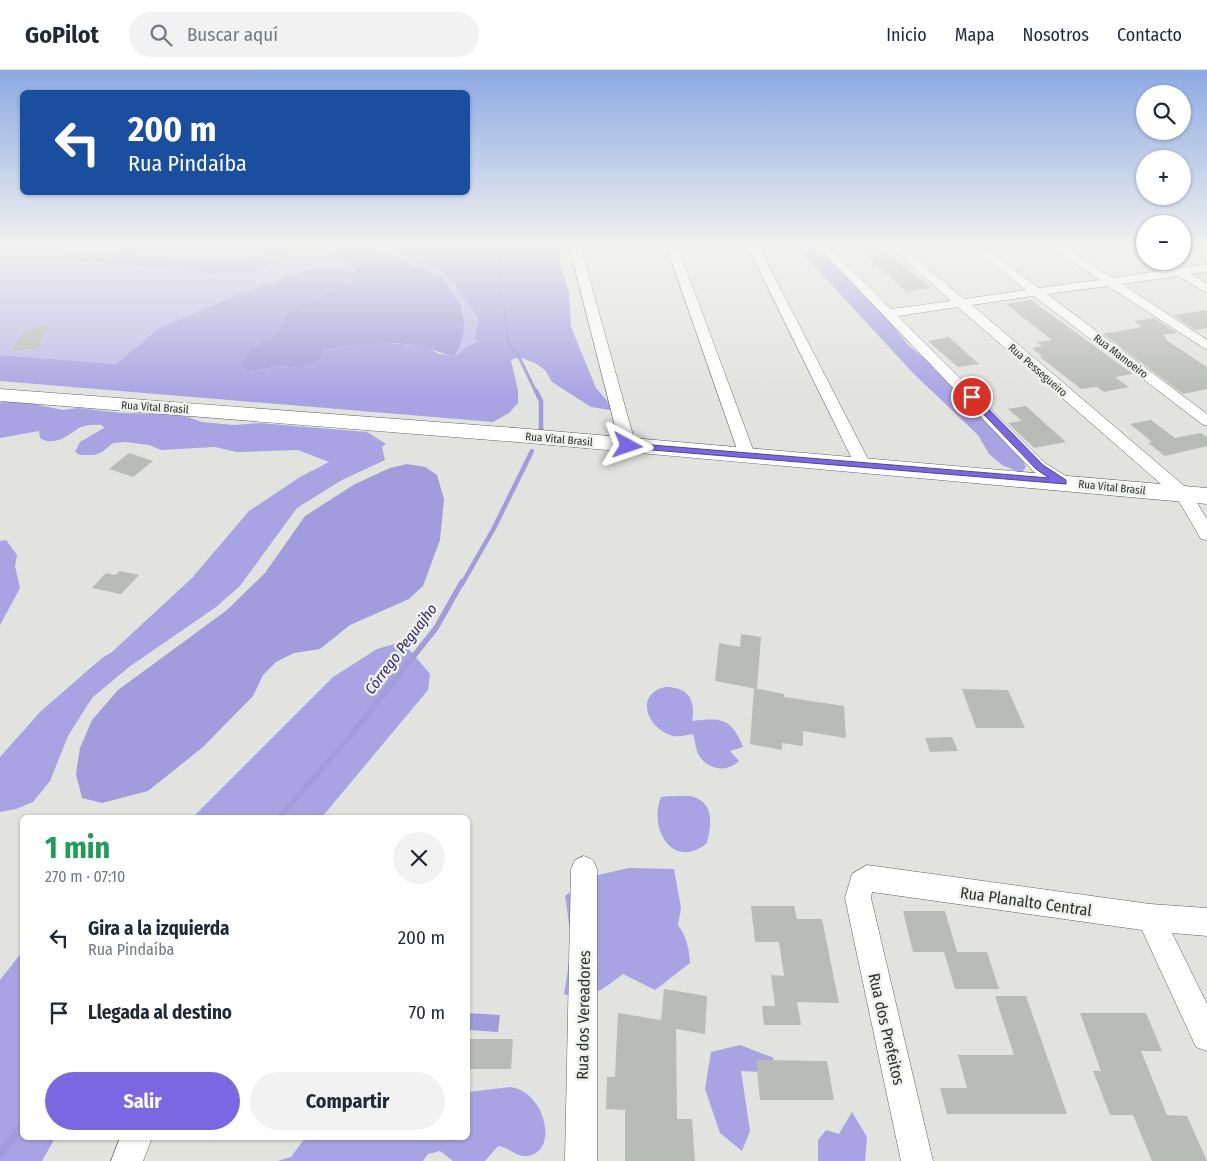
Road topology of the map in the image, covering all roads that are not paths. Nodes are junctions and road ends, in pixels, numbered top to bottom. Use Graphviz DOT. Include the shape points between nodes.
graph roads {
  1 [pos="588,296"];
  2 [pos="690,296"];
  3 [pos="778,296"];
  4 [pos="873,296"];
  5 [pos="953,296"];
  6 [pos="1001,296"];
  7 [pos="1042,296"];
  8 [pos="1065,296"];
  9 [pos="1132,296"];
  10 [pos="960,302"];
  11 [pos="1059,309"];
  12 [pos="890,313"];
  13 [pos="1207,346"];
  14 [pos="0,395"];
  15 [pos="1207,421"];
  16 [pos="628,446"];
  17 [pos="747,455"];
  18 [pos="863,465"];
  19 [pos="1063,482"];
  20 [pos="1183,494"];
  21 [pos="1207,496"];
  22 [pos="1207,534"];
  23 [pos="584,869"];
  24 [pos="858,898"];
  25 [pos="1150,918"];
  26 [pos="1207,922"];
  27 [pos="1207,1036"];
  28 [pos="135,1140"];
  29 [pos="127,1161"];
  30 [pos="581,1161"];
  31 [pos="917,1161"];
  1 -- 16 [label="street"];
  2 -- 17 [label="street"];
  3 -- 18 [label="street"];
  4 -- 12 [label="street"];
  5 -- 10 [label="street, Rua Pessegueiro"];
  6 -- 10 [label="street"];
  7 -- 11 [label="street, Rua Mamoeiro"];
  8 -- 11 [label="street"];
  9 -- 13 [label="street"];
  10 -- 12 [label="street"];
  10 -- 20 [label="street, Rua Pessegueiro"];
  11 -- 15 [label="street, Rua Mamoeiro"];
  12 -- 19 [label="street" via="1039,467"];
  14 -- 16 [label="main road, Rua Vital Brasil"];
  16 -- 17 [label="main road, Rua Vital Brasil"];
  17 -- 18 [label="main road, Rua Vital Brasil"];
  18 -- 19 [label="main road, Rua Vital Brasil"];
  19 -- 20 [label="main road, Rua Vital Brasil"];
  20 -- 21 [label="main road, Rua Vital Brasil"];
  20 -- 22 [label="street, Rua Pessegueiro"];
  23 -- 30 [label="street, Rua dos Vereadores"];
  24 -- 25 [label="street, Rua Planalto Central" via="861,883 867,878"];
  24 -- 31 [label="street, Rua dos Prefeitos"];
  25 -- 26 [label="street, Rua Planalto Central"];
  25 -- 27 [label="street"];
  28 -- 29 [label="street"];
}
